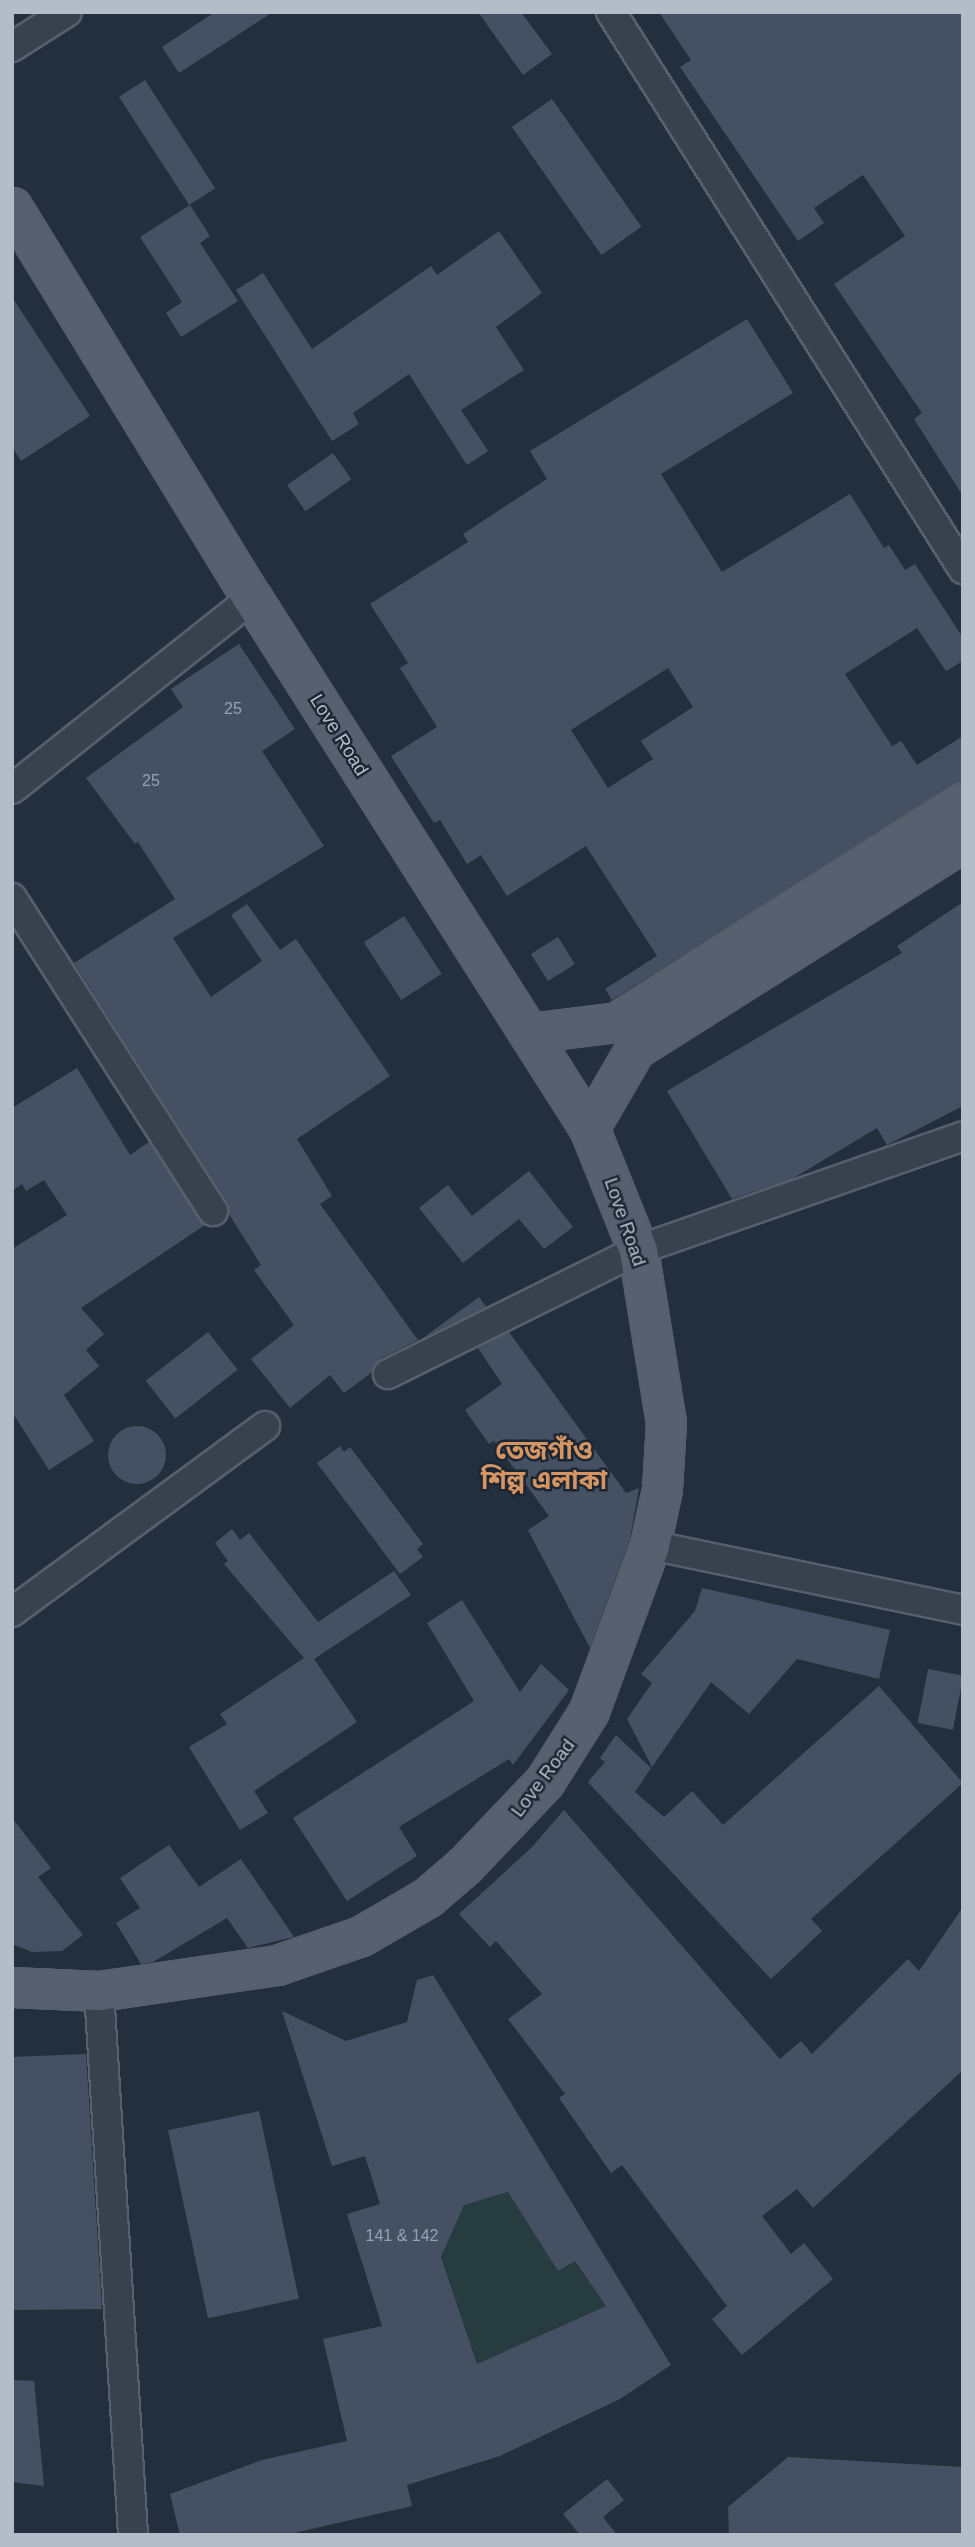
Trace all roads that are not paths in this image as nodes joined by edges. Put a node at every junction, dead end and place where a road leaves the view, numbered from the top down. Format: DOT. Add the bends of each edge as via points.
graph roads {
  1 [pos="67,12"];
  2 [pos="611,12"];
  3 [pos="12,47"];
  4 [pos="12,207"];
  5 [pos="963,569"];
  6 [pos="252,598"];
  7 [pos="12,789"];
  8 [pos="963,802"];
  9 [pos="963,842"];
  10 [pos="12,898"];
  11 [pos="529,1033"];
  12 [pos="626,1036"];
  13 [pos="589,1128"];
  14 [pos="963,1136"];
  15 [pos="213,1211"];
  16 [pos="638,1250"];
  17 [pos="388,1374"];
  18 [pos="265,1426"];
  19 [pos="650,1545"];
  20 [pos="963,1610"];
  21 [pos="12,1612"];
  22 [pos="12,1987"];
  23 [pos="99,1991"];
  24 [pos="133,2535"];
  1 -- 3 [label="street"];
  2 -- 5 [label="street"];
  4 -- 6 [label="main road, Love Road"];
  6 -- 7 [label="street"];
  6 -- 11 [label="main road, Love Road"];
  8 -- 12 [label="main road"];
  9 -- 12 [label="main road"];
  10 -- 15 [label="street"];
  11 -- 12 [label="main road"];
  11 -- 13 [label="main road, Love Road"];
  12 -- 13 [label="main road"];
  13 -- 16 [label="main road, Love Road"];
  14 -- 16 [label="street"];
  16 -- 17 [label="street"];
  16 -- 19 [label="main road, Love Road" via="662,1374 666,1423 663,1489"];
  18 -- 21 [label="street"];
  19 -- 20 [label="street"];
  19 -- 23 [label="main road, Love Road" via="617,1644 569,1747 506,1825 428,1897 361,1936 277,1965"];
  22 -- 23 [label="main road, Love Road"];
  23 -- 24 [label="street"];
}
